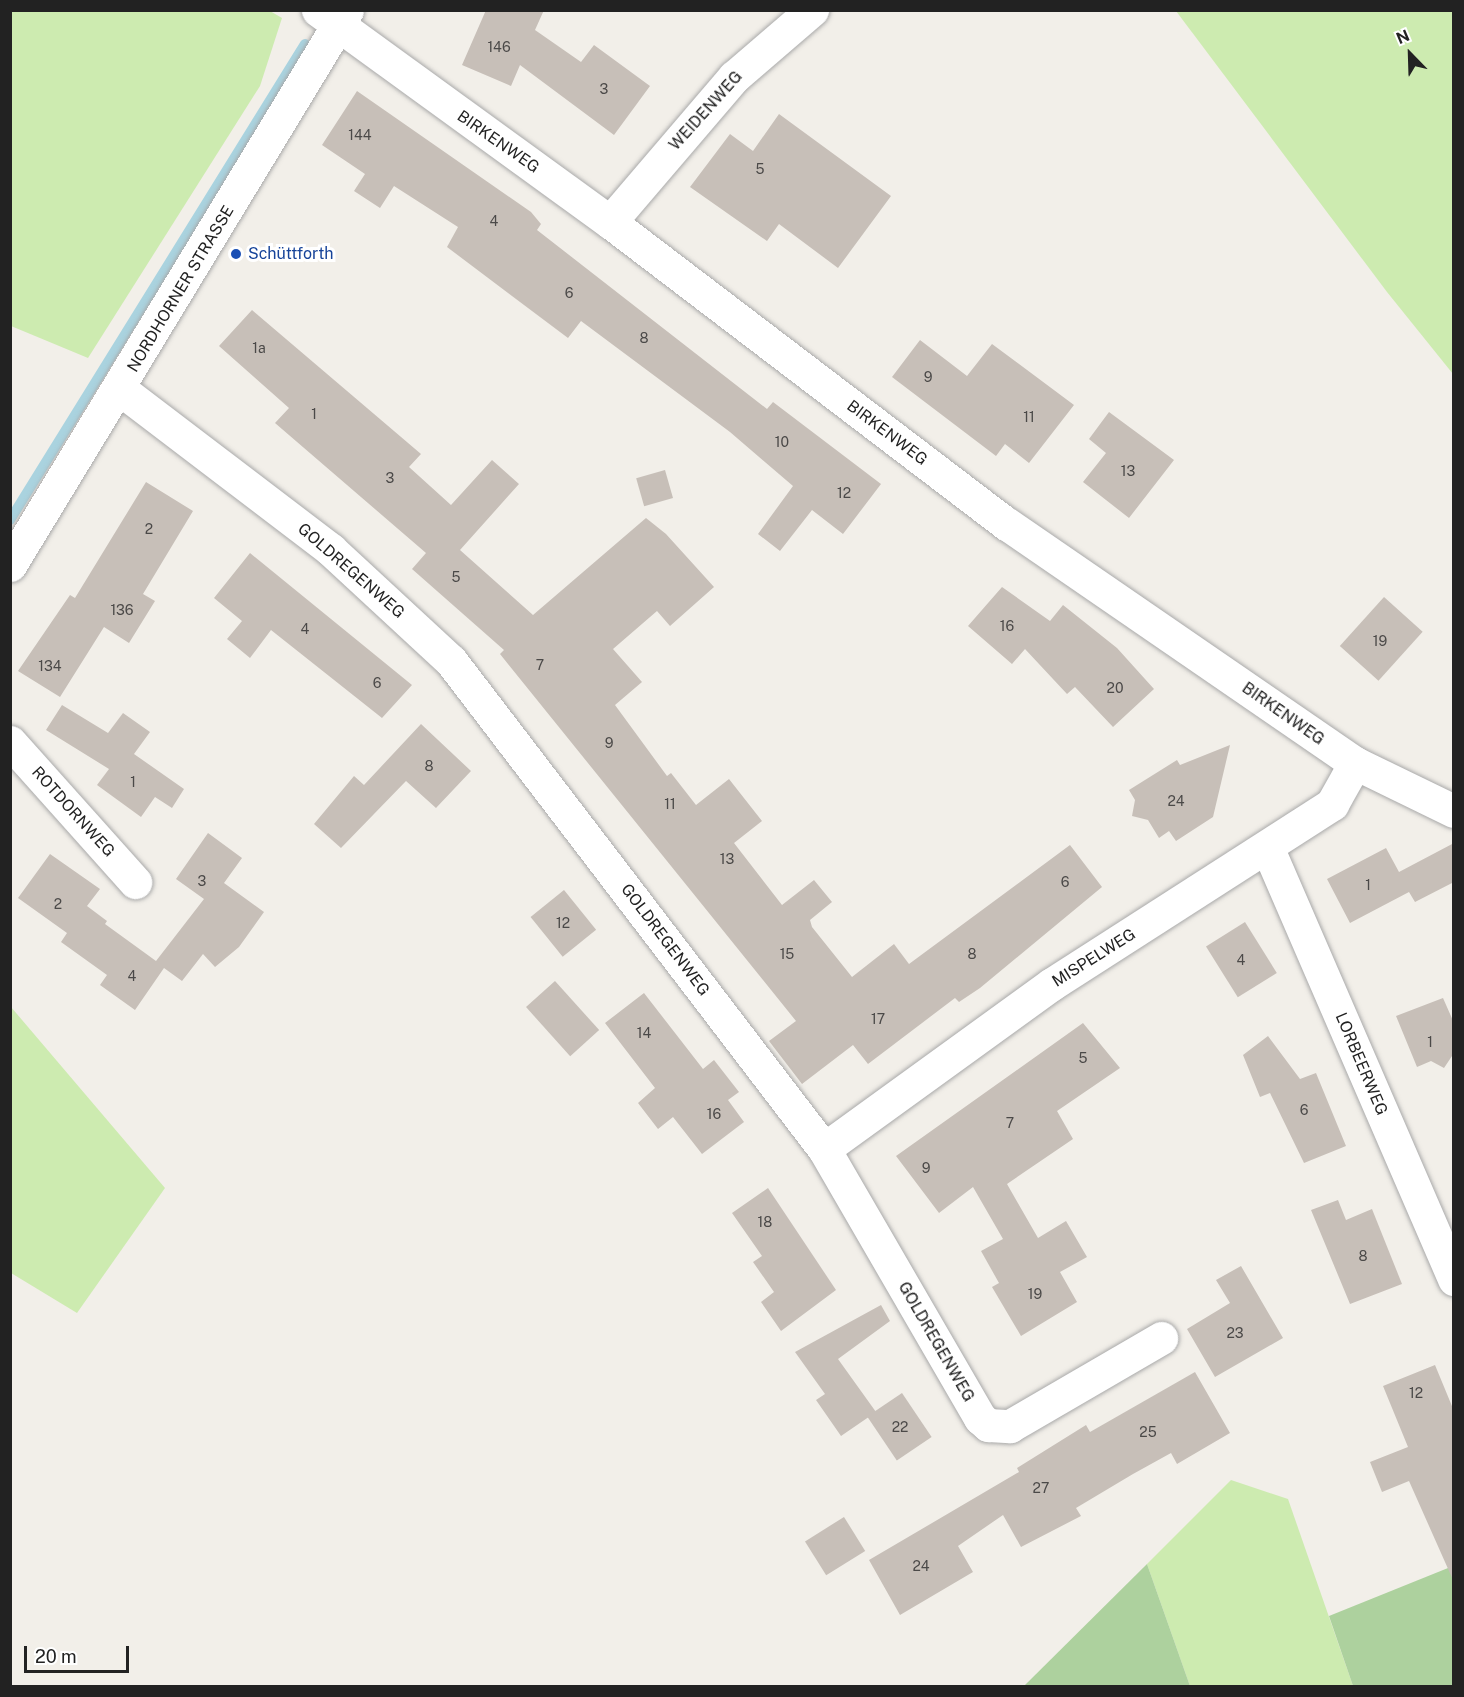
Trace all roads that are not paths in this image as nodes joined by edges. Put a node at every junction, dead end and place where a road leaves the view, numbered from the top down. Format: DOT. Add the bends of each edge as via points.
graph roads {
  1 [pos="812,10"];
  2 [pos="335,16"];
  3 [pos="610,222"];
  4 [pos="120,389"];
  5 [pos="10,566"];
  6 [pos="10,742"];
  7 [pos="1355,764"];
  8 [pos="1454,811"];
  9 [pos="1268,849"];
  10 [pos="135,882"];
  11 [pos="824,1149"];
  12 [pos="1454,1279"];
  13 [pos="1161,1338"];
  1 -- 3 [label="street, WEIDENWEG" via="734,77"];
  2 -- 3 [label="street, BIRKENWEG"];
  2 -- 4 [label="street, NORDHORNER STRASSE"];
  3 -- 7 [label="street, BIRKENWEG" via="1007,524"];
  4 -- 5 [label="street, NORDHORNER STRASSE"];
  4 -- 11 [label="street, GOLDREGENWEG" via="331,550 451,661"];
  6 -- 10 [label="street, ROTDORNWEG"];
  7 -- 8 [label="street, BIRKENWEG"];
  7 -- 9 [label="street, MISPELWEG" via="1332,804"];
  9 -- 11 [label="street, MISPELWEG" via="1052,984"];
  9 -- 12 [label="street, LORBEERWEG"];
  11 -- 13 [label="street, GOLDREGENWEG" via="988,1425 1010,1426"];
}
